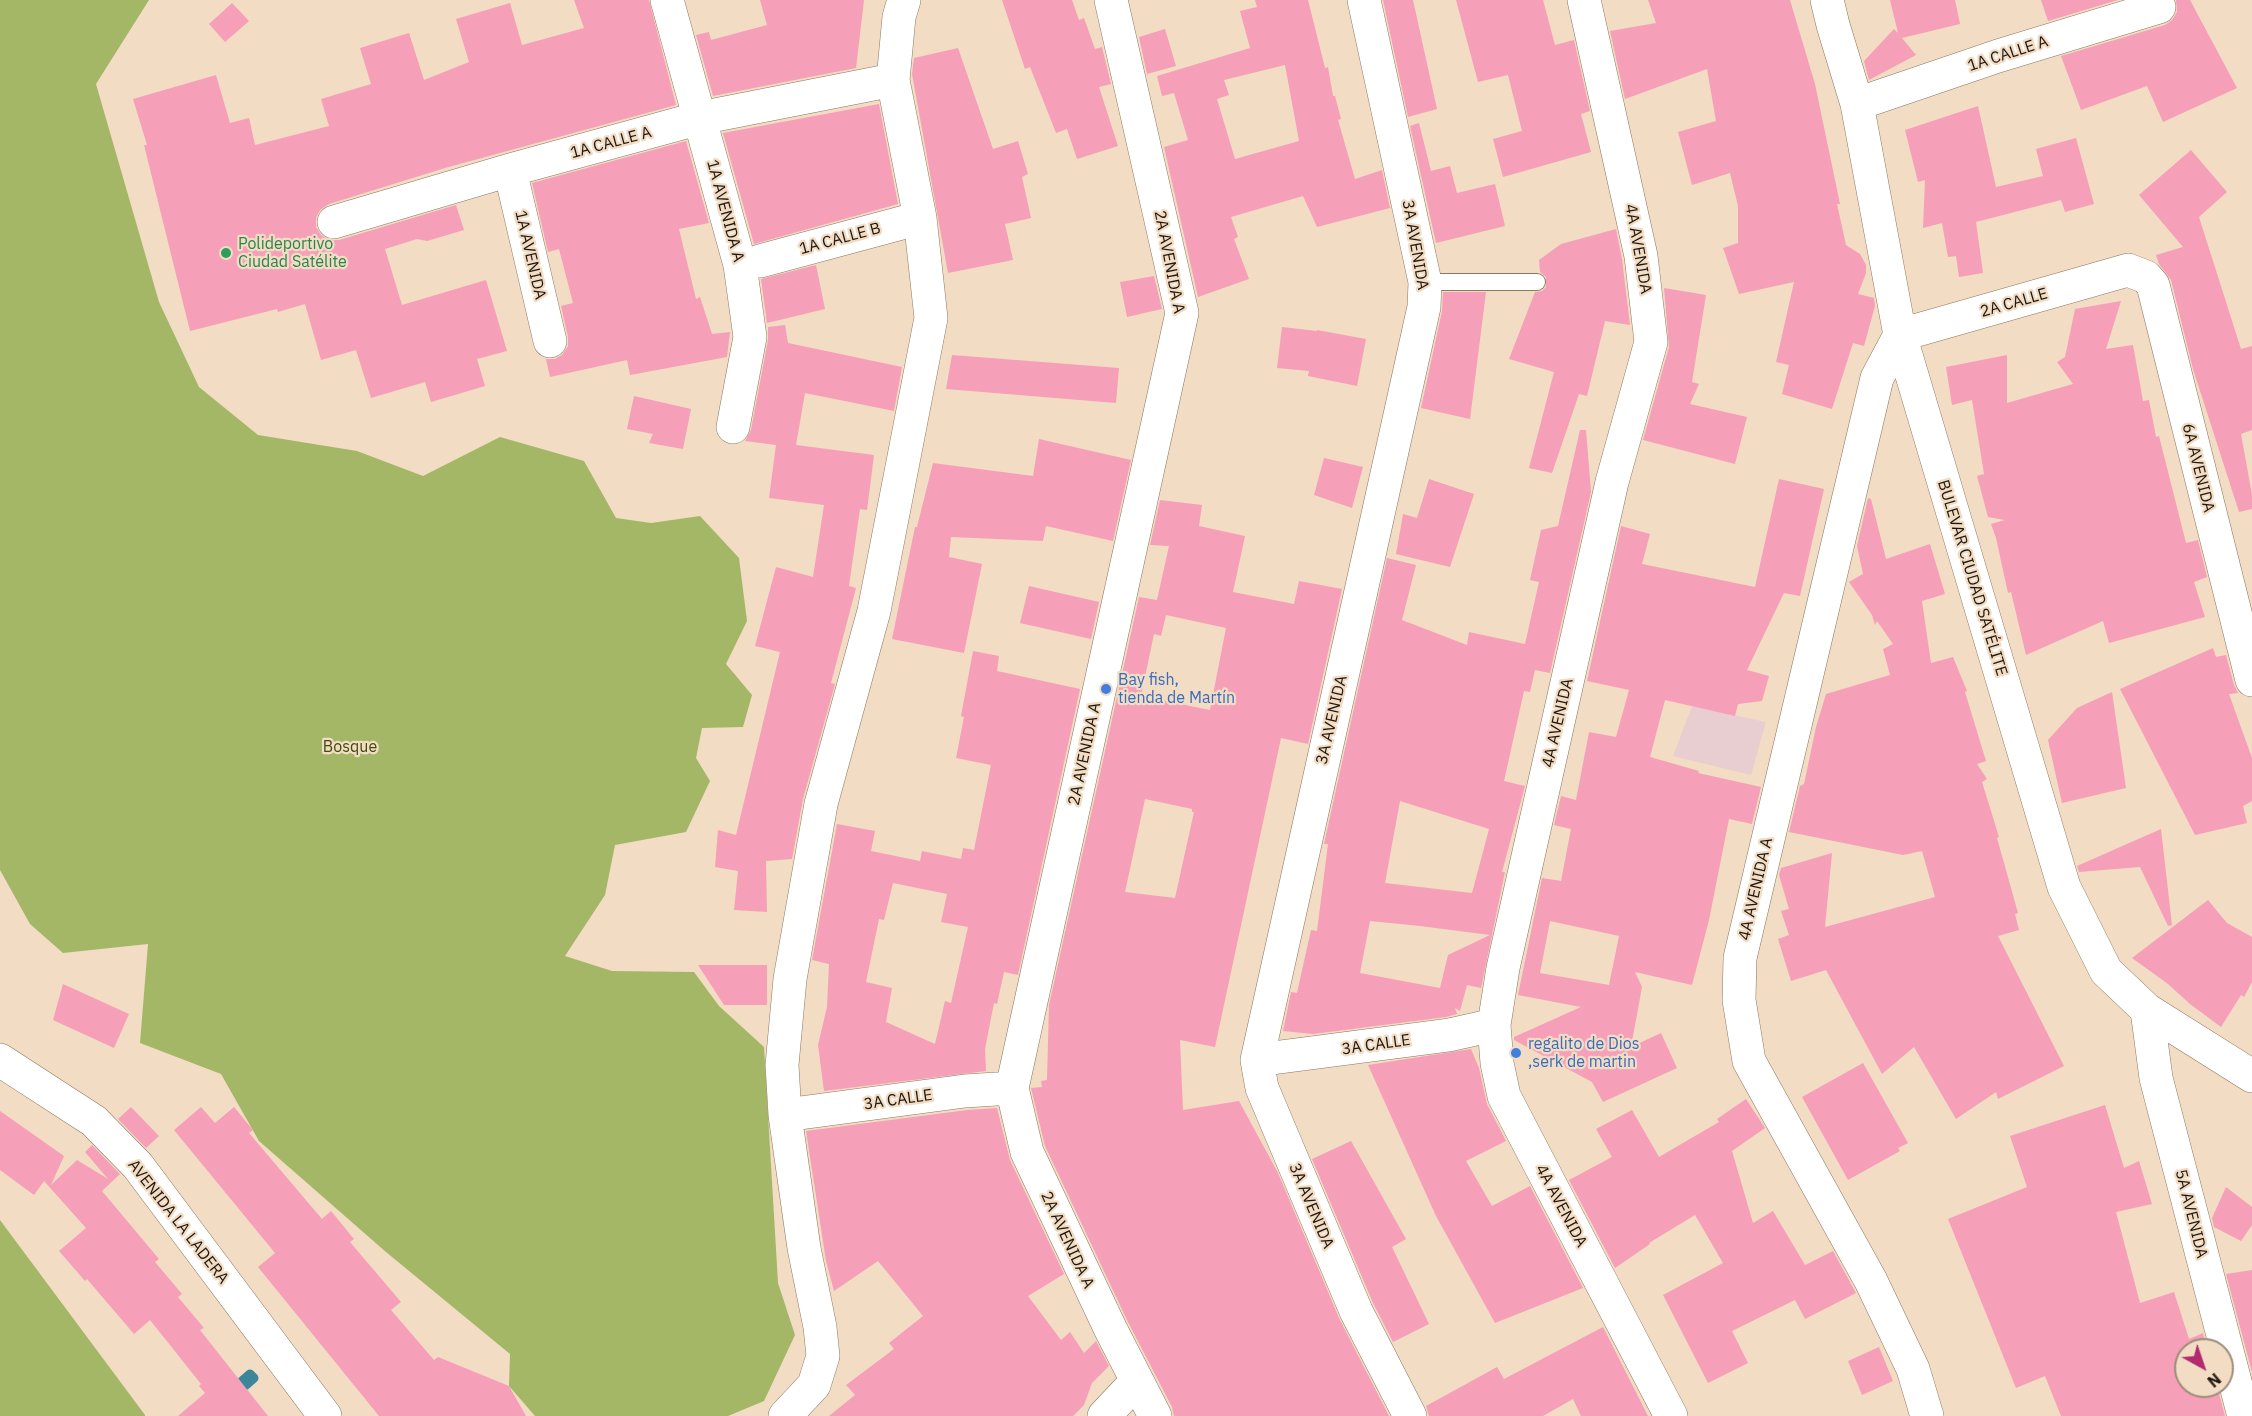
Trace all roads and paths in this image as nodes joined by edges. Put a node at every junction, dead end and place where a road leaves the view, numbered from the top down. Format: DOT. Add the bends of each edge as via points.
graph roads {
  1 [pos="667,0"];
  2 [pos="903,0"];
  3 [pos="1111,0"];
  4 [pos="1364,0"];
  5 [pos="1584,0"];
  6 [pos="1827,0"];
  7 [pos="2159,7"];
  8 [pos="893,80"];
  9 [pos="1857,104"];
  10 [pos="700,118"];
  11 [pos="510,170"];
  12 [pos="920,218"];
  13 [pos="334,222"];
  14 [pos="760,261"];
  15 [pos="2128,270"];
  16 [pos="1425,282"];
  17 [pos="1537,282"];
  18 [pos="1900,335"];
  19 [pos="550,341"];
  20 [pos="734,427"];
  21 [pos="2252,680"];
  22 [pos="2147,1010"];
  23 [pos="1494,1025"];
  24 [pos="0,1060"];
  25 [pos="1257,1060"];
  26 [pos="2252,1076"];
  27 [pos="1012,1088"];
  28 [pos="784,1115"];
  29 [pos="1136,1382"];
  30 [pos="325,1416"];
  31 [pos="785,1416"];
  32 [pos="1104,1416"];
  33 [pos="1155,1416"];
  34 [pos="1410,1416"];
  35 [pos="1671,1416"];
  36 [pos="1927,1416"];
  37 [pos="2244,1416"];
  1 -- 10 [label="street, 1A AVENIDA A"];
  2 -- 8 [label="street"];
  3 -- 27 [label="street, 2A AVENIDA A" via="1182,314"];
  4 -- 16 [label="street, 3A AVENIDA"];
  5 -- 23 [label="street, 4A AVENIDA" via="1641,255 1651,342 1610,494 1503,968"];
  6 -- 9 [label="street, BULEVAR CIUDAD SATÉLITE"];
  7 -- 9 [label="street, 1A CALLE A"];
  8 -- 10 [label="street, 1A CALLE A"];
  8 -- 12 [label="street"];
  9 -- 18 [label="street, BULEVAR CIUDAD SATÉLITE"];
  10 -- 11 [label="street, 1A CALLE A"];
  10 -- 20 [label="street, 1A AVENIDA A" via="740,265 750,337"];
  11 -- 13 [label="street, 1A CALLE A"];
  11 -- 19 [label="street, 1A AVENIDA"];
  12 -- 14 [label="street, 1A CALLE B"];
  12 -- 28 [label="street" via="931,318 874,611 817,827 789,979 782,1065"];
  15 -- 18 [label="street, 2A CALLE"];
  15 -- 21 [label="street, 6A AVENIDA" via="2146,277 2153,285"];
  16 -- 17 [label="lane"];
  16 -- 25 [label="street, 3A AVENIDA" via="1424,307"];
  18 -- 22 [label="street, BULEVAR CIUDAD SATÉLITE" via="2064,887 2106,971"];
  18 -- 36 [label="street, 4A AVENIDA A" via="1874,389 1740,958 1739,1000 1749,1061 1871,1281 1912,1369"];
  22 -- 26 [label="street, BULEVAR CIUDAD SATÉLITE"];
  22 -- 37 [label="street, 5A AVENIDA" via="2156,1078"];
  23 -- 25 [label="street, 3A CALLE" via="1449,1035"];
  23 -- 35 [label="street, 4A AVENIDA" via="1504,1096"];
  24 -- 30 [label="street, AVENIDA LA LADERA" via="93,1120 138,1166"];
  25 -- 34 [label="street, 3A AVENIDA" via="1262,1088 1356,1311"];
  27 -- 28 [label="street, 3A CALLE"];
  27 -- 29 [label="street, 2A AVENIDA A" via="1027,1152"];
  28 -- 31 [label="street" via="823,1356 814,1385"];
  29 -- 32 [label="street"];
  29 -- 33 [label="street, 2A AVENIDA A"];
}
